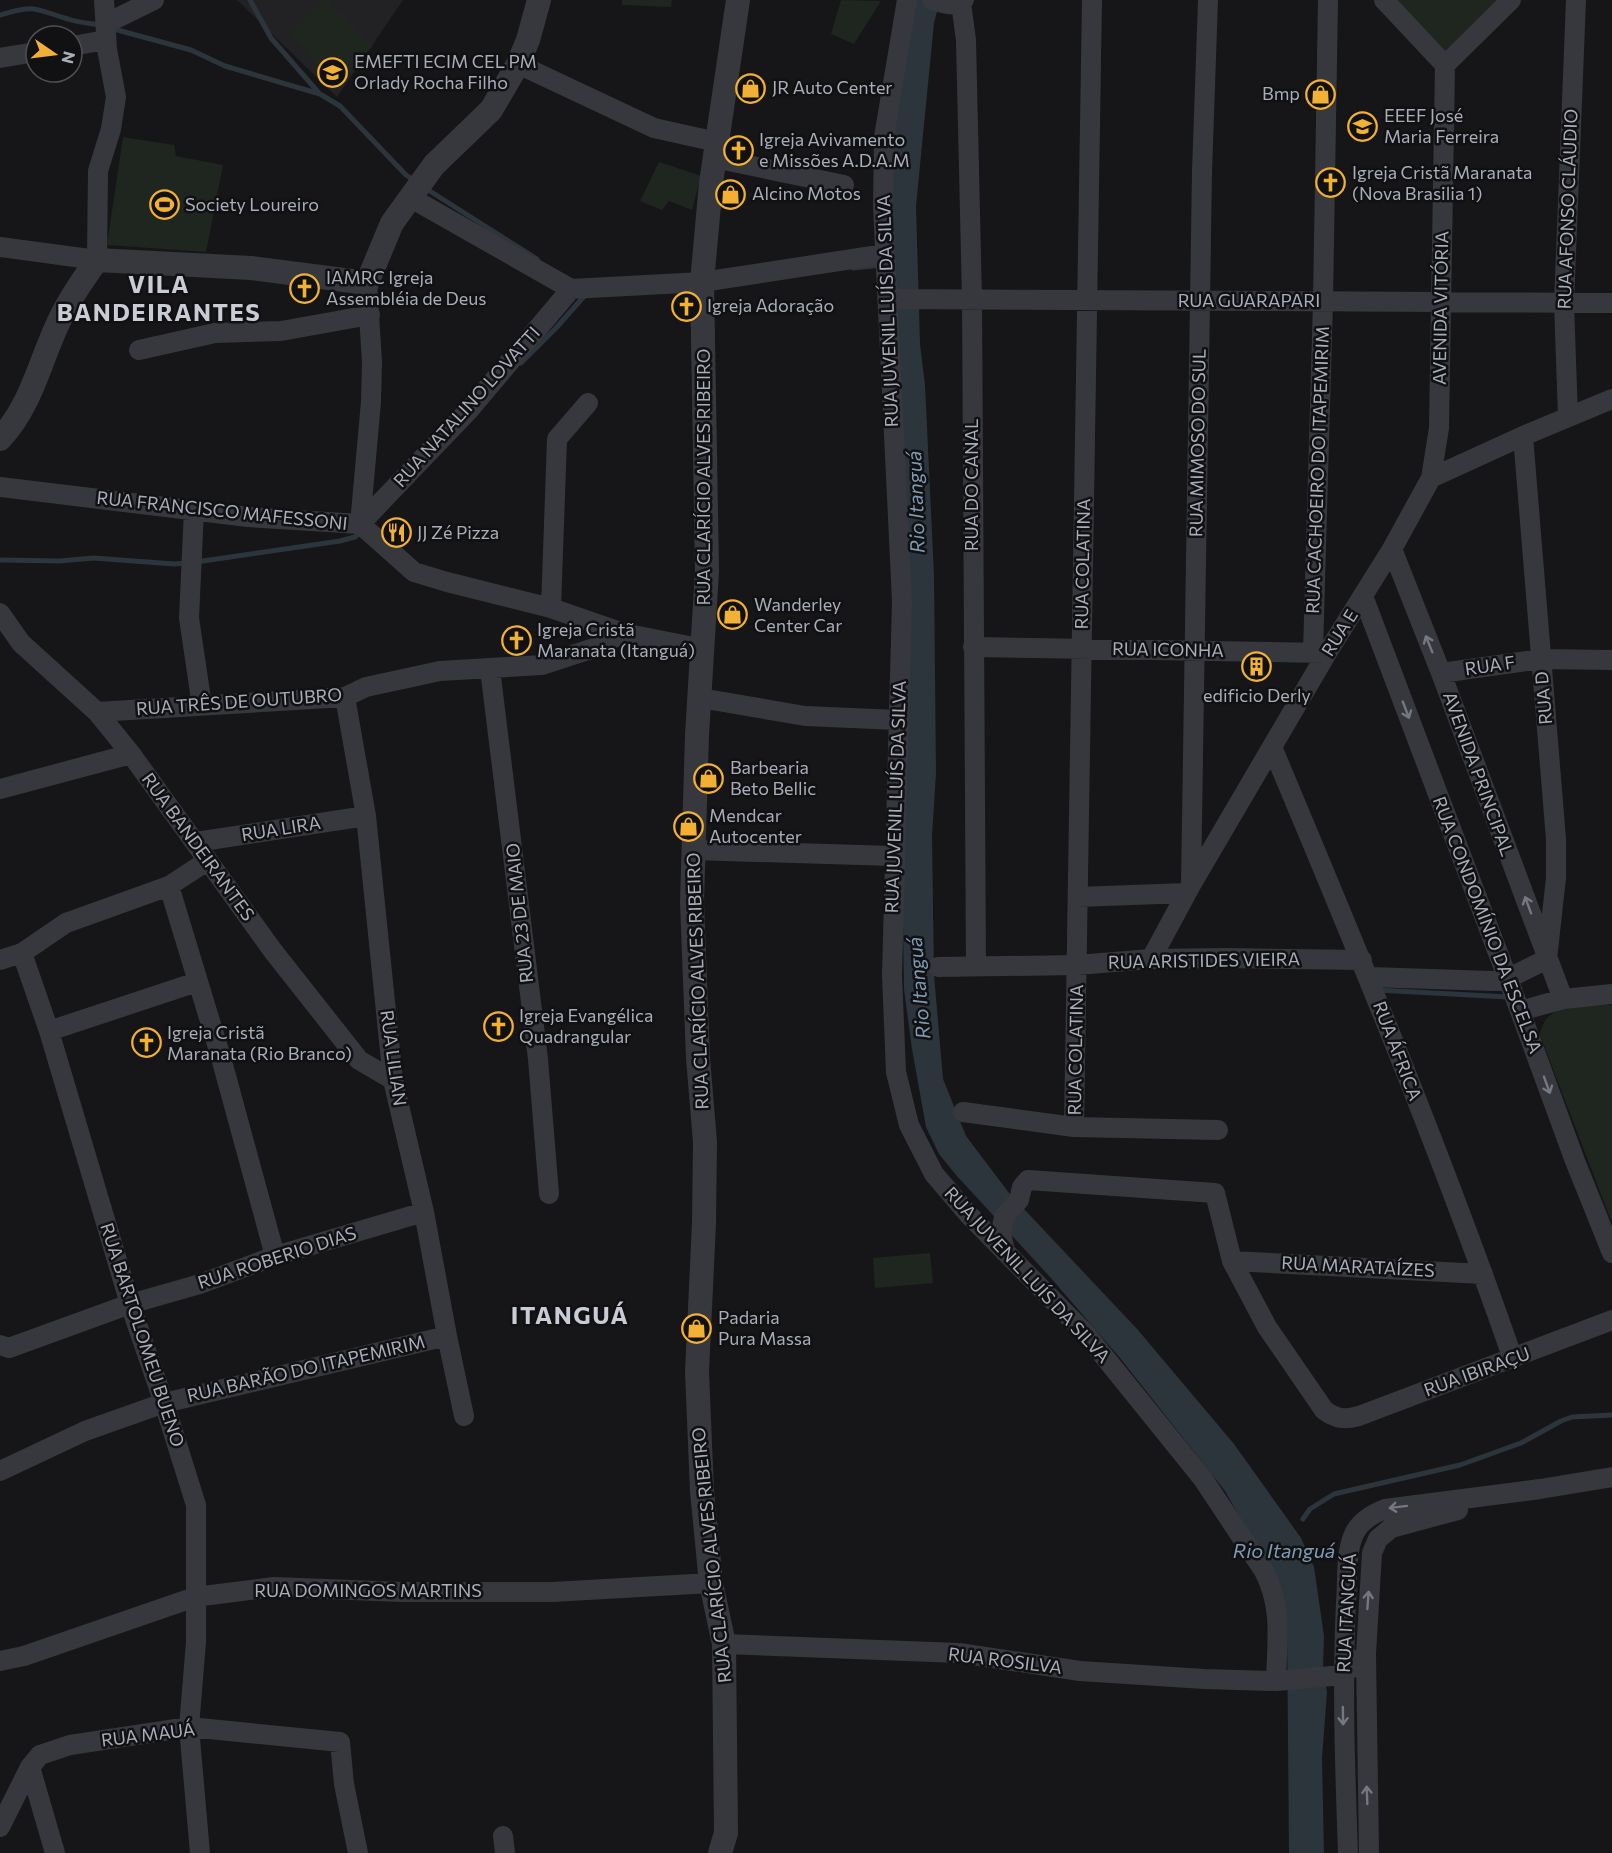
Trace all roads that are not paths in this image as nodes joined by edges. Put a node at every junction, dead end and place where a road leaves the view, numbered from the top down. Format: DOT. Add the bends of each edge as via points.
graph roads {
  1 [pos="104,0"];
  2 [pos="154,0"];
  3 [pos="539,0"];
  4 [pos="738,0"];
  5 [pos="907,0"];
  6 [pos="932,0"];
  7 [pos="1092,0"];
  8 [pos="1208,0"];
  9 [pos="1328,0"];
  10 [pos="1383,0"];
  11 [pos="1511,0"];
  12 [pos="1576,0"];
  13 [pos="962,2"];
  14 [pos="106,32"];
  15 [pos="84,41"];
  16 [pos="24,54"];
  17 [pos="0,58"];
  18 [pos="518,64"];
  19 [pos="1445,65"];
  20 [pos="716,150"];
  21 [pos="844,185"];
  22 [pos="411,198"];
  23 [pos="0,247"];
  24 [pos="885,254"];
  25 [pos="97,260"];
  26 [pos="702,282"];
  27 [pos="367,283"];
  28 [pos="572,289"];
  29 [pos="972,298"];
  30 [pos="891,299"];
  31 [pos="1087,299"];
  32 [pos="1200,300"];
  33 [pos="1323,301"];
  34 [pos="1441,302"];
  35 [pos="1564,303"];
  36 [pos="1612,303"];
  37 [pos="370,315"];
  38 [pos="139,350"];
  39 [pos="1612,399"];
  40 [pos="588,403"];
  41 [pos="1568,417"];
  42 [pos="1523,436"];
  43 [pos="0,439"];
  44 [pos="1431,478"];
  45 [pos="0,487"];
  46 [pos="194,510"];
  47 [pos="360,524"];
  48 [pos="1392,549"];
  49 [pos="1363,596"];
  50 [pos="551,608"];
  51 [pos="0,613"];
  52 [pos="623,633"];
  53 [pos="973,647"];
  54 [pos="704,649"];
  55 [pos="1082,649"];
  56 [pos="1194,650"];
  57 [pos="1320,653"];
  58 [pos="1541,659"];
  59 [pos="1612,660"];
  60 [pos="490,669"];
  61 [pos="1441,673"];
  62 [pos="345,697"];
  63 [pos="700,698"];
  64 [pos="202,706"];
  65 [pos="97,712"];
  66 [pos="898,720"];
  67 [pos="1272,747"];
  68 [pos="131,754"];
  69 [pos="0,789"];
  70 [pos="366,816"];
  71 [pos="196,842"];
  72 [pos="693,850"];
  73 [pos="893,856"];
  74 [pos="207,861"];
  75 [pos="169,885"];
  76 [pos="1188,889"];
  77 [pos="1078,897"];
  78 [pos="22,952"];
  79 [pos="1151,959"];
  80 [pos="1547,959"];
  81 [pos="0,960"];
  82 [pos="1077,965"];
  83 [pos="938,967"];
  84 [pos="976,967"];
  85 [pos="1366,968"];
  86 [pos="1507,979"];
  87 [pos="197,982"];
  88 [pos="1612,994"];
  89 [pos="1563,999"];
  90 [pos="1520,1011"];
  91 [pos="49,1031"];
  92 [pos="393,1080"];
  93 [pos="963,1112"];
  94 [pos="1074,1127"];
  95 [pos="1218,1130"];
  96 [pos="549,1194"];
  97 [pos="424,1212"];
  98 [pos="1005,1252"];
  99 [pos="1612,1253"];
  100 [pos="275,1256"];
  101 [pos="1232,1261"];
  102 [pos="1483,1274"];
  103 [pos="130,1304"];
  104 [pos="1612,1320"];
  105 [pos="447,1336"];
  106 [pos="0,1345"];
  107 [pos="1513,1359"];
  108 [pos="164,1403"];
  109 [pos="464,1416"];
  110 [pos="0,1471"];
  111 [pos="1612,1477"];
  112 [pos="1540,1489"];
  113 [pos="711,1583"];
  114 [pos="195,1597"];
  115 [pos="724,1644"];
  116 [pos="1366,1654"];
  117 [pos="0,1662"];
  118 [pos="1335,1676"];
  119 [pos="1281,1681"];
  120 [pos="189,1727"];
  121 [pos="30,1767"];
  122 [pos="0,1827"];
  123 [pos="55,1853"];
  124 [pos="200,1853"];
  125 [pos="358,1853"];
  126 [pos="720,1853"];
  127 [pos="1348,1853"];
  128 [pos="1369,1853"];
  1 -- 14 [label="street"];
  2 -- 14 [label="street"];
  3 -- 18 [label="street"];
  4 -- 20 [label="street, RUA CLARÍCIO ALVES RIBEIRO"];
  5 -- 24 [label="street, RUA JUVENIL LUÍS DA SILVA" via="884,137"];
  6 -- 13 [label="street" via="946,4"];
  7 -- 31 [label="street, RUA COLATINA"];
  8 -- 32 [label="street, RUA MIMOSO DO SUL"];
  9 -- 33 [label="street, RUA CACHOEIRO DO ITAPEMIRIM"];
  10 -- 19 [label="street"];
  11 -- 19 [label="street"];
  12 -- 35 [label="street, RUA AFONSO CLÁUDIO"];
  13 -- 29 [label="street, RUA DO CANAL"];
  14 -- 15 [label="street"];
  14 -- 25 [label="street" via="116,107 98,171"];
  16 -- 17 [label="street"];
  18 -- 20 [label="street" via="654,128"];
  18 -- 22 [label="street" via="491,110 434,165"];
  19 -- 34 [label="street, AVENIDA VITÓRIA"];
  20 -- 21 [label="street"];
  20 -- 26 [label="street, RUA CLARÍCIO ALVES RIBEIRO"];
  22 -- 27 [label="street" via="392,223"];
  22 -- 28 [label="street"];
  23 -- 25 [label="street"];
  24 -- 26 [label="street"];
  24 -- 30 [label="street, RUA JUVENIL LUÍS DA SILVA"];
  25 -- 27 [label="street" via="250,268"];
  25 -- 43 [label="street" via="60,318 24,406"];
  26 -- 28 [label="street"];
  26 -- 54 [label="street, RUA CLARÍCIO ALVES RIBEIRO"];
  27 -- 37 [label="street"];
  28 -- 47 [label="street, RUA NATALINO LOVATTI" via="469,410"];
  29 -- 30 [label="street, RUA GUARAPARI"];
  29 -- 31 [label="street, RUA GUARAPARI"];
  29 -- 53 [label="street, RUA DO CANAL"];
  30 -- 66 [label="street, RUA JUVENIL LUÍS DA SILVA" via="902,601"];
  31 -- 32 [label="street, RUA GUARAPARI"];
  31 -- 55 [label="street, RUA COLATINA"];
  32 -- 33 [label="street, RUA GUARAPARI"];
  32 -- 56 [label="street, RUA MIMOSO DO SUL"];
  33 -- 34 [label="street, RUA GUARAPARI"];
  33 -- 57 [label="street, RUA CACHOEIRO DO ITAPEMIRIM"];
  34 -- 35 [label="street, RUA GUARAPARI"];
  34 -- 44 [label="street, AVENIDA VITÓRIA" via="1439,428"];
  35 -- 36 [label="street, RUA GUARAPARI"];
  35 -- 41 [label="street, RUA AFONSO CLÁUDIO"];
  37 -- 38 [label="street" via="281,331 214,333"];
  37 -- 47 [label="street" via="371,402"];
  39 -- 41 [label="street"];
  40 -- 50 [label="street" via="557,439"];
  41 -- 42 [label="street"];
  42 -- 44 [label="street"];
  42 -- 58 [label="street, RUA D"];
  44 -- 48 [label="street, RUA E"];
  45 -- 46 [label="street, RUA FRANCISCO MAFESSONI"];
  46 -- 47 [label="street, RUA FRANCISCO MAFESSONI"];
  46 -- 64 [label="street" via="189,618"];
  47 -- 50 [label="street, RUA FRANCISCO MAFESSONI" via="414,572"];
  48 -- 49 [label="street, RUA E"];
  61 -- 48 [label="street, AVENIDA PRINCIPAL, one-way"];
  49 -- 57 [label="street, RUA E"];
  49 -- 86 [label="street, RUA CONDOMÍNIO DA ESCELSA, one-way"];
  50 -- 52 [label="street, RUA FRANCISCO MAFESSONI"];
  51 -- 65 [label="street, RUA BANDEIRANTES" via="21,644"];
  52 -- 54 [label="street, RUA FRANCISCO MAFESSONI"];
  52 -- 60 [label="street, RUA TRÊS DE OUTUBRO" via="597,647 542,665"];
  53 -- 55 [label="street, RUA ICONHA"];
  53 -- 84 [label="street, RUA DO CANAL"];
  54 -- 63 [label="street, RUA CLARÍCIO ALVES RIBEIRO"];
  55 -- 56 [label="street, RUA ICONHA"];
  55 -- 77 [label="street, RUA COLATINA"];
  56 -- 57 [label="street, RUA ICONHA"];
  56 -- 76 [label="street, RUA MIMOSO DO SUL"];
  57 -- 67 [label="street, RUA E"];
  58 -- 59 [label="street, RUA F"];
  58 -- 61 [label="street, RUA F"];
  58 -- 80 [label="street, RUA D" via="1556,839"];
  60 -- 62 [label="street, RUA TRÊS DE OUTUBRO" via="407,677 366,687"];
  60 -- 96 [label="street, RUA 23 DE MAIO" via="538,1059"];
  80 -- 61 [label="street, AVENIDA PRINCIPAL, one-way"];
  62 -- 64 [label="street, RUA TRÊS DE OUTUBRO"];
  62 -- 70 [label="street, RUA LILIAN"];
  63 -- 66 [label="street" via="805,716"];
  63 -- 72 [label="street, RUA CLARÍCIO ALVES RIBEIRO"];
  64 -- 65 [label="street, RUA TRÊS DE OUTUBRO"];
  65 -- 68 [label="street, RUA BANDEIRANTES"];
  66 -- 73 [label="street, RUA JUVENIL LUÍS DA SILVA"];
  67 -- 76 [label="street, RUA E"];
  67 -- 85 [label="street, RUA ÁFRICA"];
  68 -- 69 [label="street"];
  68 -- 71 [label="street, RUA BANDEIRANTES"];
  70 -- 71 [label="street, RUA LIRA"];
  70 -- 92 [label="street, RUA LILIAN"];
  71 -- 74 [label="street, RUA BANDEIRANTES"];
  72 -- 73 [label="street"];
  72 -- 113 [label="street, RUA CLARÍCIO ALVES RIBEIRO" via="698,1058 705,1142 697,1372"];
  73 -- 98 [label="street, RUA JUVENIL LUÍS DA SILVA" via="896,1072 909,1125 934,1174"];
  74 -- 75 [label="street"];
  74 -- 92 [label="street, RUA BANDEIRANTES" via="359,1060"];
  75 -- 78 [label="street" via="66,923"];
  75 -- 87 [label="street"];
  76 -- 77 [label="street"];
  76 -- 79 [label="street, RUA E"];
  77 -- 82 [label="street, RUA COLATINA"];
  78 -- 81 [label="street"];
  78 -- 91 [label="street, RUA BARTOLOMEU BUENO"];
  79 -- 82 [label="street, RUA ARISTIDES VIEIRA"];
  79 -- 85 [label="street, RUA ARISTIDES VIEIRA" via="1228,958"];
  80 -- 86 [label="street"];
  80 -- 89 [label="street, AVENIDA PRINCIPAL"];
  82 -- 84 [label="street, RUA ARISTIDES VIEIRA"];
  82 -- 94 [label="street, RUA COLATINA"];
  83 -- 84 [label="street, RUA ARISTIDES VIEIRA"];
  85 -- 86 [label="street, RUA ARISTIDES VIEIRA" via="1493,981"];
  85 -- 102 [label="street, RUA ÁFRICA"];
  86 -- 90 [label="street, RUA CONDOMÍNIO DA ESCELSA"];
  87 -- 91 [label="street"];
  87 -- 100 [label="street"];
  88 -- 89 [label="street"];
  89 -- 90 [label="street"];
  90 -- 99 [label="street, RUA CONDOMÍNIO DA ESCELSA, one-way"];
  91 -- 103 [label="street, RUA BARTOLOMEU BUENO"];
  92 -- 97 [label="street, RUA LILIAN"];
  93 -- 94 [label="street"];
  94 -- 95 [label="street"];
  97 -- 100 [label="street, RUA ROBERIO DIAS"];
  97 -- 105 [label="street, RUA LILIAN"];
  98 -- 101 [label="street" via="1001,1232 1004,1217 1019,1200 1028,1180 1215,1193"];
  98 -- 119 [label="street, RUA JUVENIL LUÍS DA SILVA" via="1086,1334 1203,1479 1264,1571 1278,1610"];
  100 -- 103 [label="street, RUA ROBERIO DIAS" via="200,1284"];
  101 -- 102 [label="street, RUA MARATAÍZES"];
  101 -- 107 [label="street, RUA IBIRAÇU" via="1267,1327 1332,1416 1359,1416"];
  102 -- 107 [label="street, RUA ÁFRICA"];
  103 -- 106 [label="street, RUA ROBERIO DIAS" via="9,1348"];
  103 -- 108 [label="street, RUA BARTOLOMEU BUENO"];
  104 -- 107 [label="street, RUA IBIRAÇU"];
  105 -- 108 [label="street, RUA BARÃO DO ITAPEMIRIM"];
  105 -- 109 [label="street, RUA LILIAN"];
  108 -- 110 [label="street, RUA BARÃO DO ITAPEMIRIM" via="85,1431"];
  108 -- 114 [label="street, RUA BARTOLOMEU BUENO" via="196,1505"];
  111 -- 112 [label="street, RUA ITANGUÁ"];
  116 -- 112 [label="street, RUA ITANGUÁ, one-way" via="1372,1552 1384,1532"];
  112 -- 118 [label="street, RUA ITANGUÁ, one-way" via="1385,1509 1367,1518 1354,1534 1349,1551"];
  113 -- 114 [label="street, RUA DOMINGOS MARTINS" via="552,1592 274,1587"];
  113 -- 115 [label="street, RUA CLARÍCIO ALVES RIBEIRO"];
  114 -- 117 [label="street, RUA DOMINGOS MARTINS"];
  114 -- 120 [label="street, RUA BARTOLOMEU BUENO" via="196,1642"];
  115 -- 119 [label="street, RUA ROSILVA" via="959,1653 1080,1671"];
  115 -- 126 [label="street, RUA CLARÍCIO ALVES RIBEIRO" via="726,1833"];
  116 -- 118 [label="street"];
  128 -- 116 [label="street, RUA ITANGUÁ, one-way"];
  118 -- 119 [label="street, RUA ROSILVA"];
  118 -- 127 [label="street, RUA ITANGUÁ, one-way" via="1343,1741"];
  120 -- 121 [label="street, RUA MAUÁ" via="70,1745 40,1755"];
  120 -- 124 [label="street, RUA BARTOLOMEU BUENO"];
  120 -- 125 [label="street, RUA MAUÁ" via="340,1742"];
  121 -- 122 [label="street, RUA MAUÁ"];
  121 -- 123 [label="street"];
}
